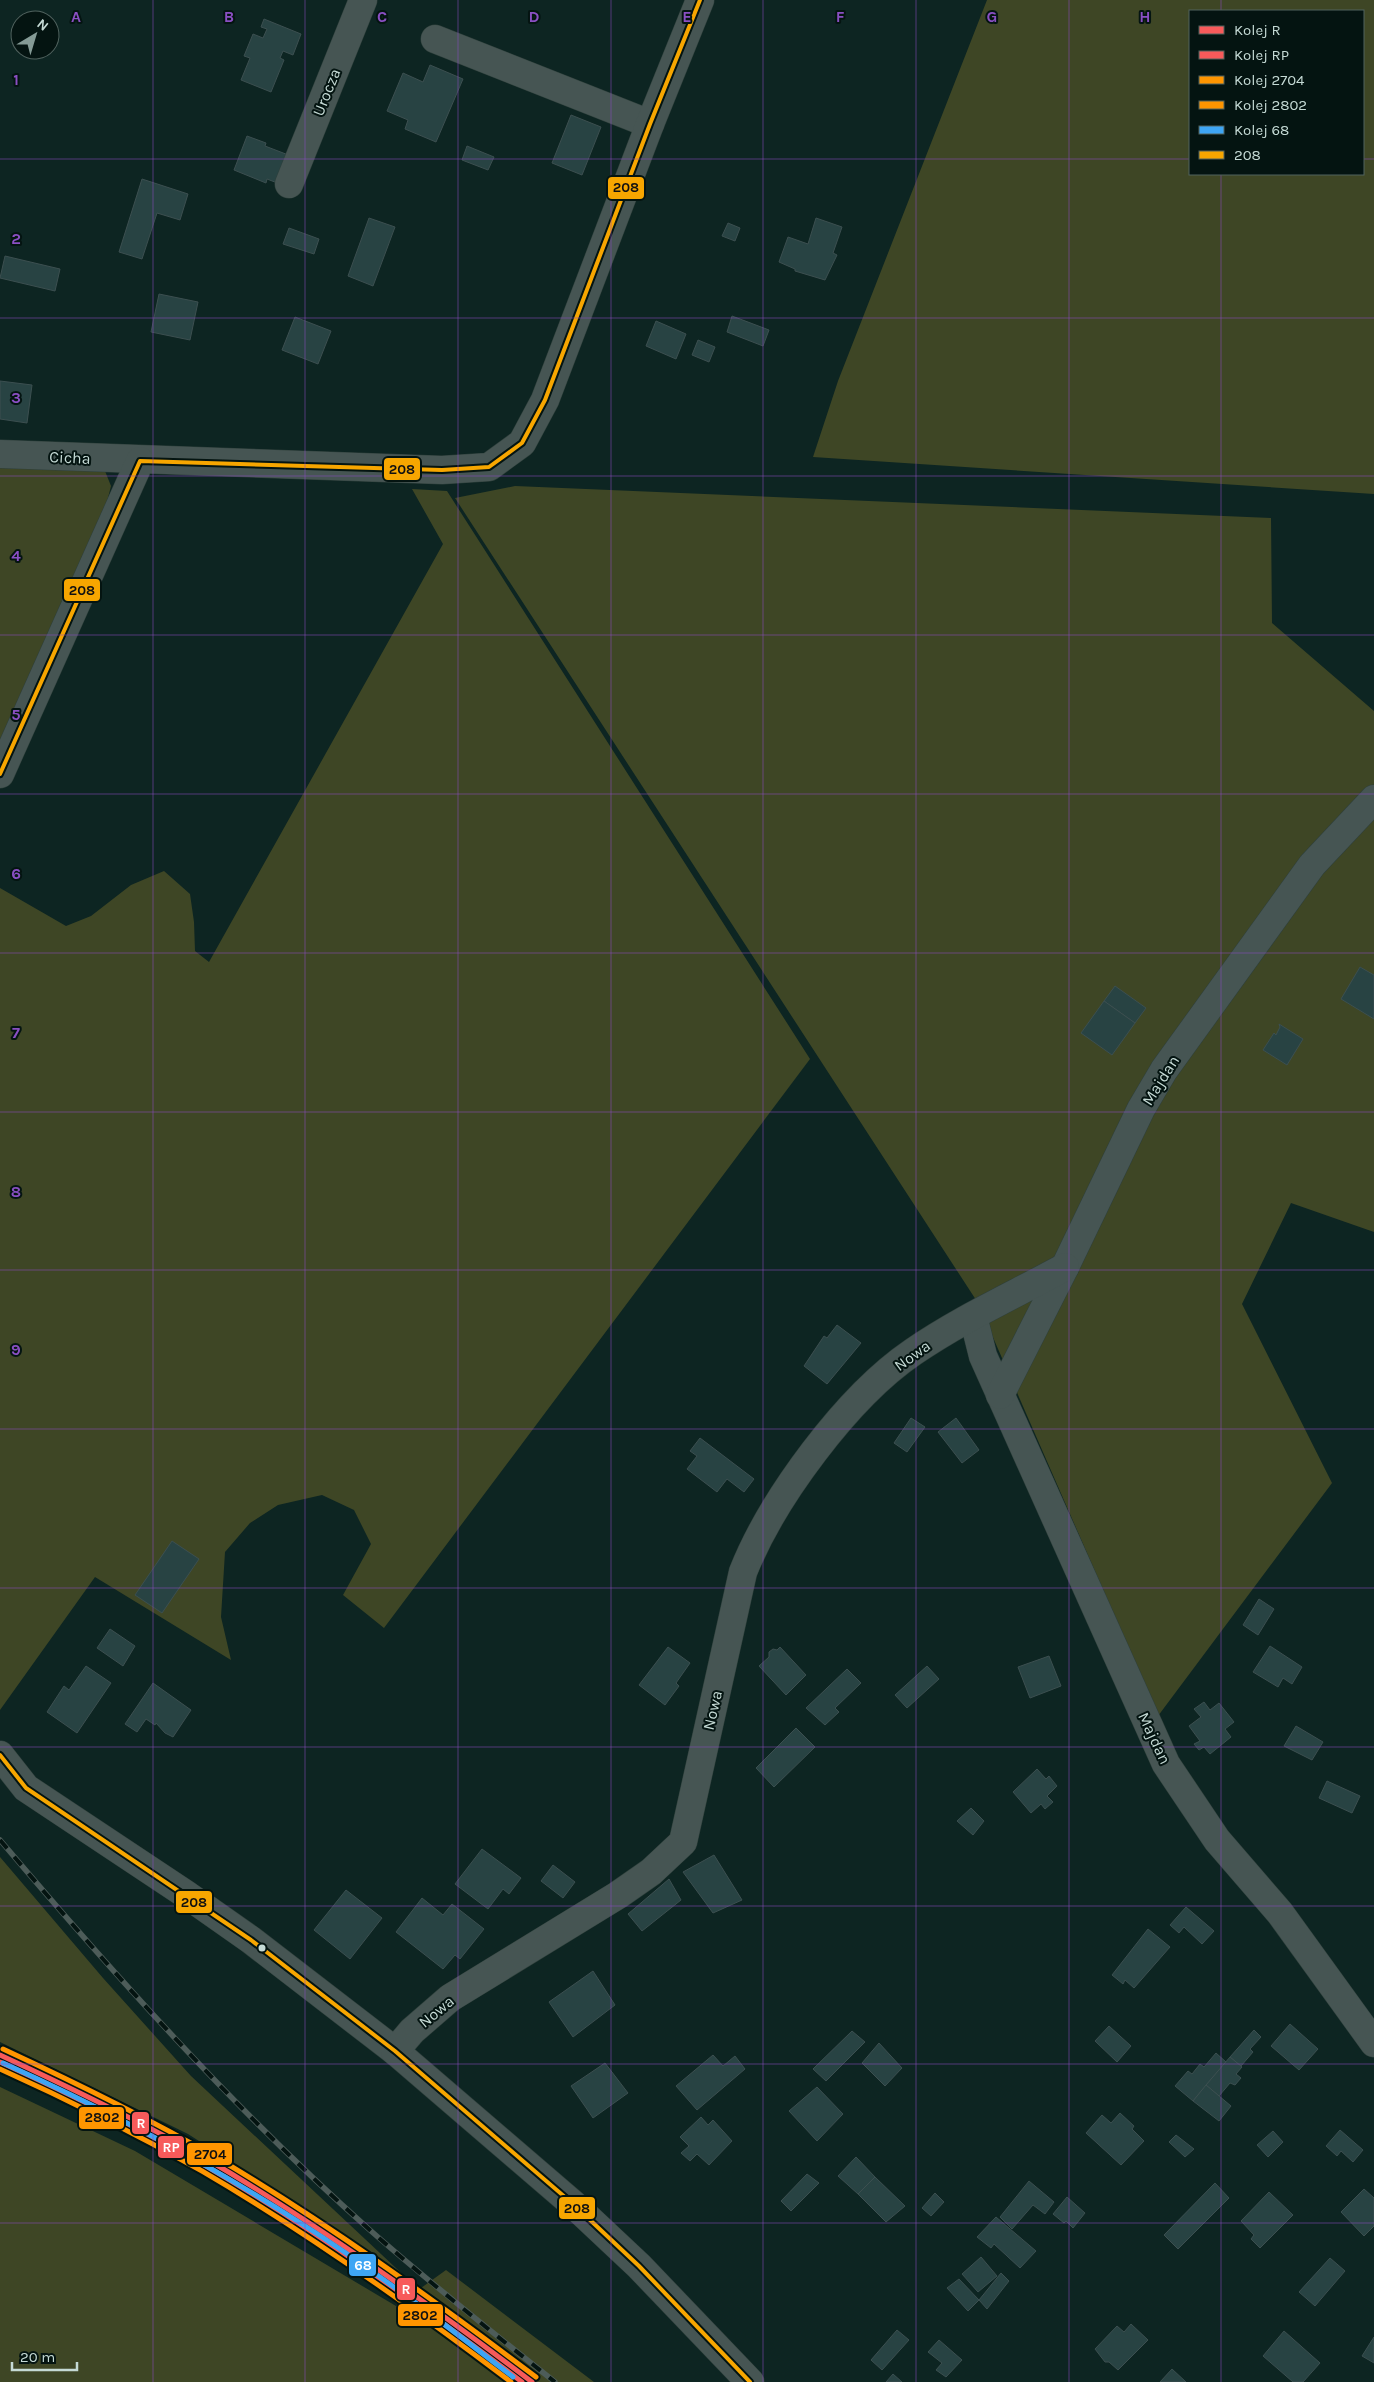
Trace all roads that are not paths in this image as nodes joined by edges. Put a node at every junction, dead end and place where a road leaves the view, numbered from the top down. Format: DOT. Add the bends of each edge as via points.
graph roads {
  1 [pos="362,0"];
  2 [pos="700,0"];
  3 [pos="435,39"];
  4 [pos="650,124"];
  5 [pos="289,184"];
  6 [pos="0,454"];
  7 [pos="140,460"];
  8 [pos="0,774"];
  9 [pos="1374,799"];
  10 [pos="1065,1267"];
  11 [pos="973,1316"];
  12 [pos="1000,1395"];
  13 [pos="0,1755"];
  14 [pos="0,1783"];
  15 [pos="26,1788"];
  16 [pos="1374,2043"];
  17 [pos="394,2051"];
  18 [pos="750,2382"];
  1 -- 5 [label="street, Urocza"];
  2 -- 4 [label="street"];
  3 -- 4 [label="street"];
  4 -- 7 [label="street, Cicha" via="545,400 522,443 489,467 442,470"];
  6 -- 7 [label="street, Cicha"];
  7 -- 8 [label="street"];
  9 -- 10 [label="street, Majdan" via="1312,865 1164,1070 1141,1109"];
  10 -- 11 [label="street, Nowa"];
  10 -- 12 [label="street, Majdan"];
  11 -- 12 [label="street, Majdan" via="983,1356"];
  11 -- 17 [label="street, Nowa" via="911,1353 873,1385 824,1440 754,1544 743,1572 683,1842 651,1872 618,1895 450,1998"];
  12 -- 16 [label="street, Majdan" via="1166,1764 1217,1840 1280,1913"];
  13 -- 15 [label="street"];
  14 -- 15 [label="street"];
  15 -- 17 [label="street" via="250,1940"];
  17 -- 18 [label="street" via="573,2204 639,2266"];
}
